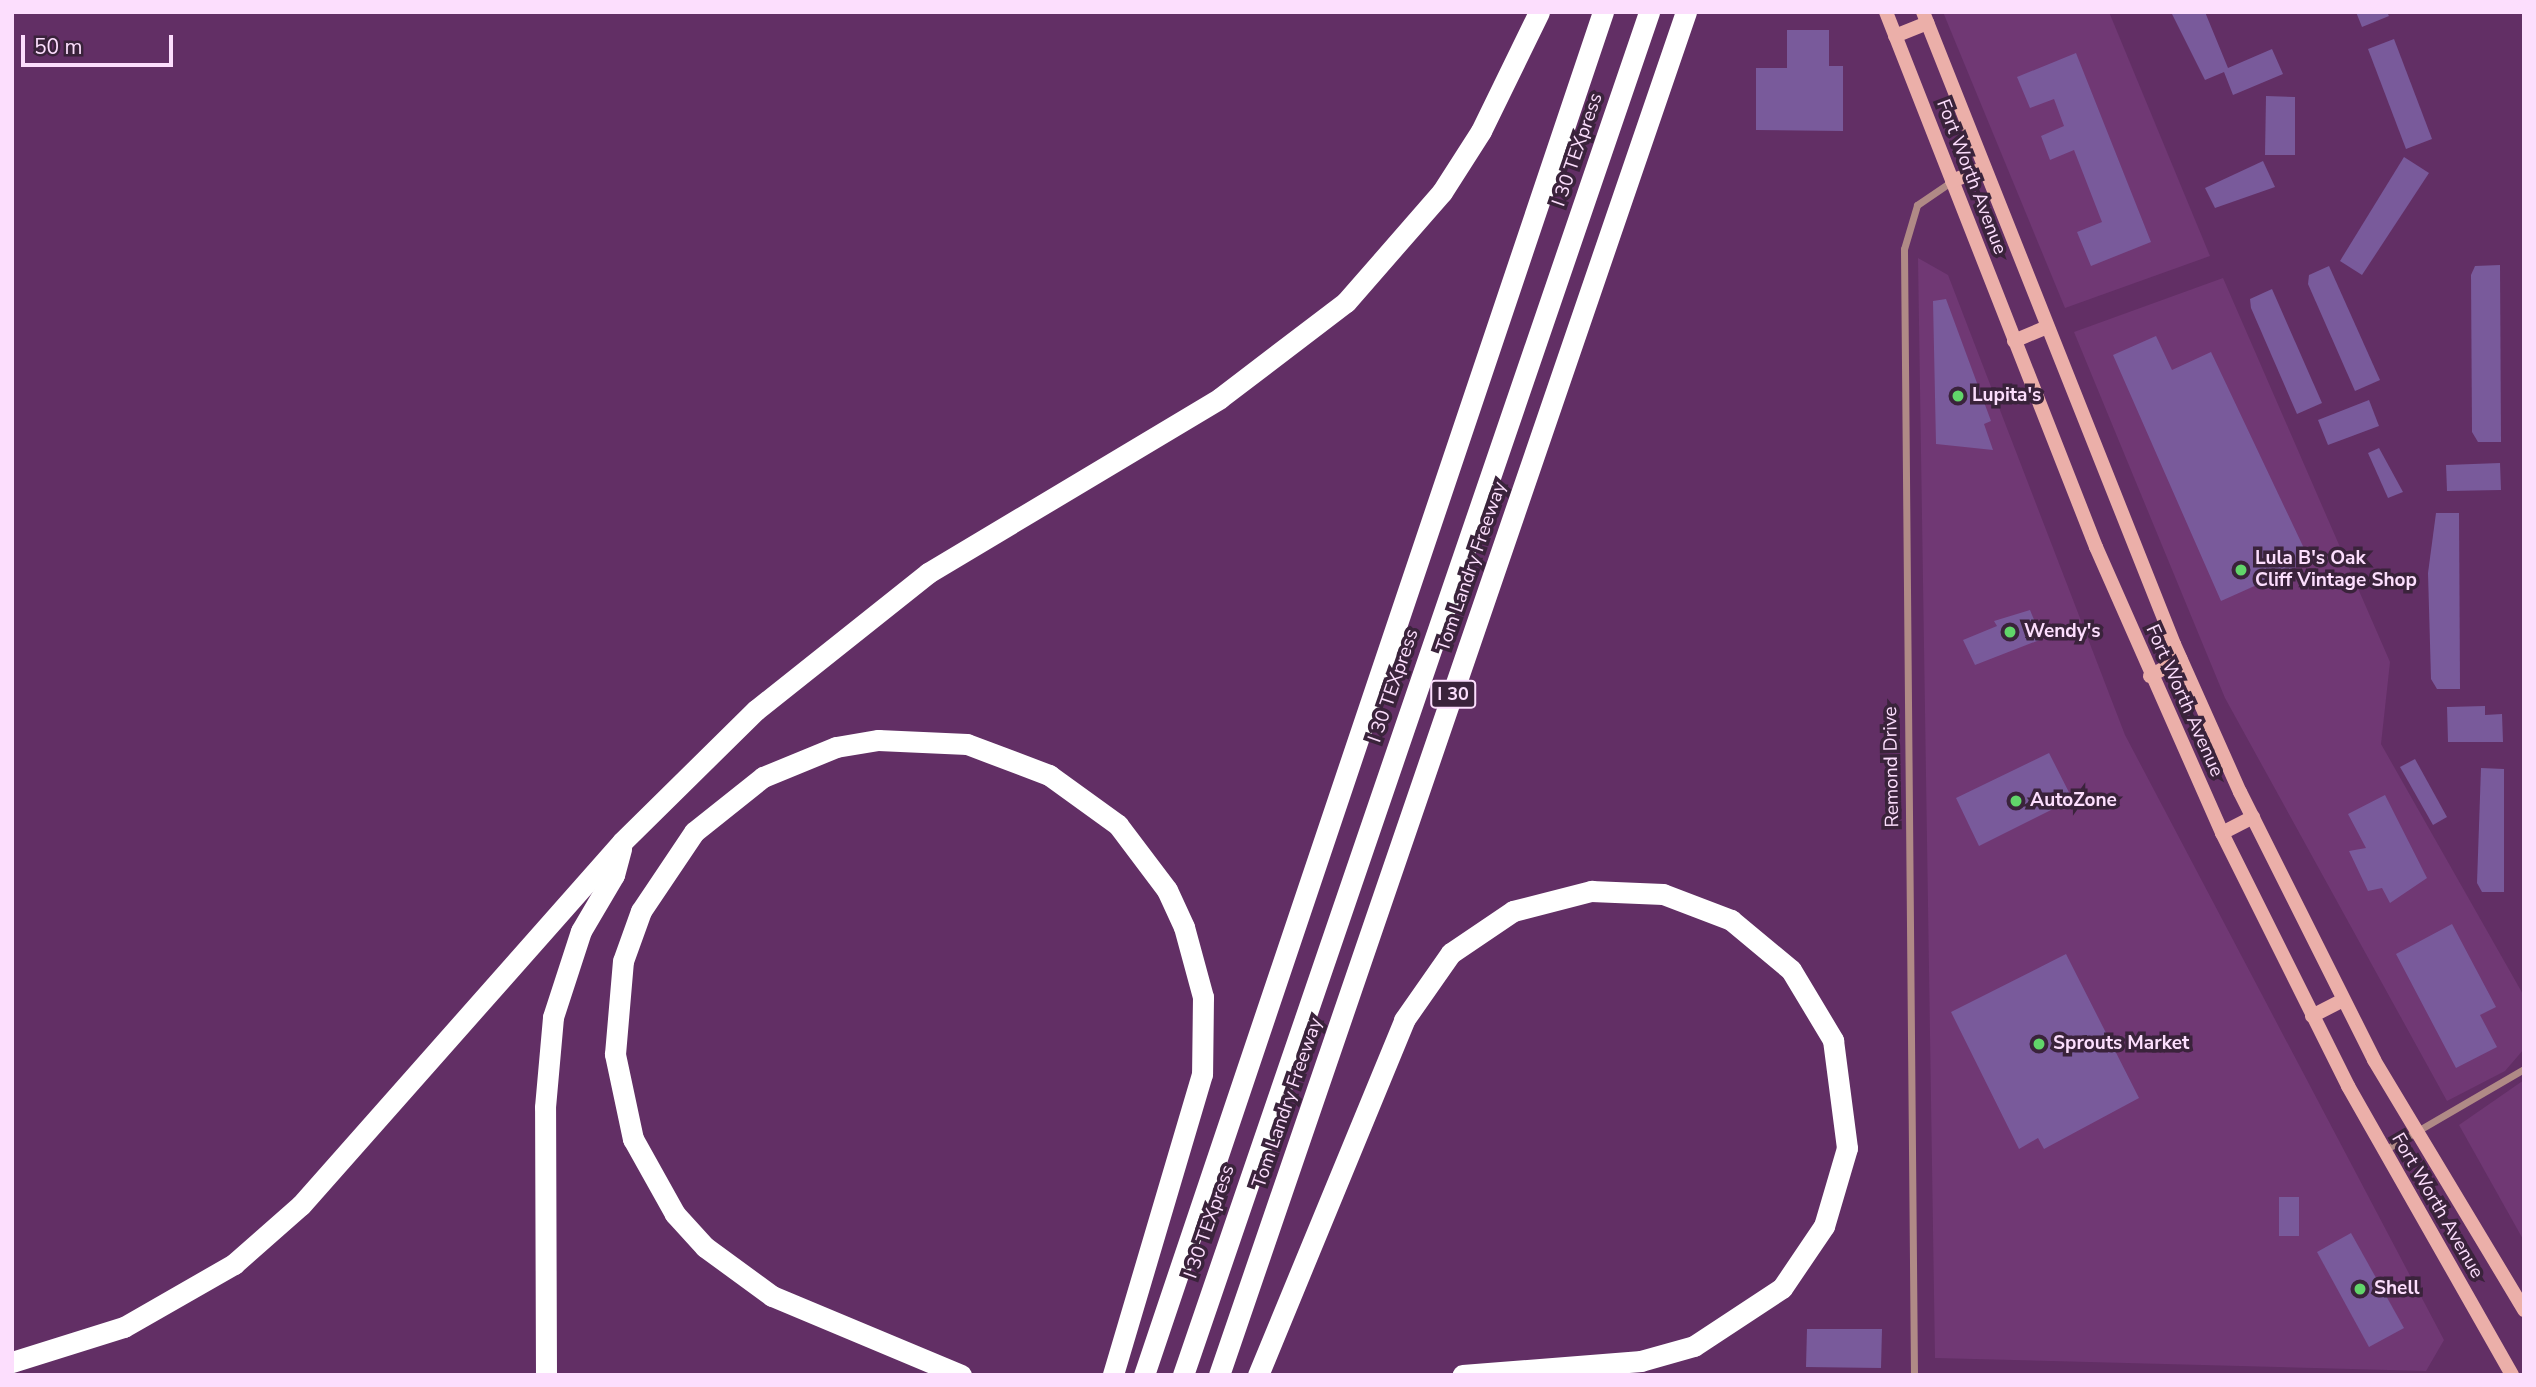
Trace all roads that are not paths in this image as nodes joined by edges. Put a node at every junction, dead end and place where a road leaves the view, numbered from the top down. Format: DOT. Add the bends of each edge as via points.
graph roads {
  1 [pos="1539,12"];
  2 [pos="1603,12"];
  3 [pos="1649,12"];
  4 [pos="1686,12"];
  5 [pos="1886,12"];
  6 [pos="1926,18"];
  7 [pos="1895,36"];
  8 [pos="1984,168"];
  9 [pos="1952,181"];
  10 [pos="2047,327"];
  11 [pos="2014,341"];
  12 [pos="2181,659"];
  13 [pos="2150,676"];
  14 [pos="2253,817"];
  15 [pos="2222,833"];
  16 [pos="622,842"];
  17 [pos="2343,1000"];
  18 [pos="2312,1016"];
  19 [pos="2524,1069"];
  20 [pos="2416,1133"];
  21 [pos="2383,1151"];
  22 [pos="2524,1310"];
  23 [pos="12,1362"];
  24 [pos="546,1375"];
  25 [pos="961,1375"];
  26 [pos="1113,1375"];
  27 [pos="1144,1375"];
  28 [pos="1183,1375"];
  29 [pos="1219,1375"];
  30 [pos="1258,1375"];
  31 [pos="1463,1375"];
  32 [pos="1914,1375"];
  33 [pos="2512,1375"];
  1 -- 16 [label="highway" via="1481,131 1442,192 1346,302 1220,397 990,532 869,616 756,710"];
  2 -- 27 [label="highway"];
  3 -- 28 [label="highway, I 30 TEXpress"];
  4 -- 29 [label="highway, Tom Landry Freeway / I 30"];
  5 -- 7 [label="main road, Fort Worth Avenue"];
  6 -- 7 [label="main road"];
  6 -- 8 [label="main road, Fort Worth Avenue"];
  7 -- 9 [label="main road, Fort Worth Avenue"];
  8 -- 9 [label="main road"];
  8 -- 10 [label="main road, Fort Worth Avenue"];
  9 -- 11 [label="main road, Fort Worth Avenue"];
  9 -- 32 [label="street, Remond Drive" via="1917,205 1904,249"];
  10 -- 11 [label="main road"];
  10 -- 12 [label="main road, Fort Worth Avenue"];
  11 -- 13 [label="main road, Fort Worth Avenue"];
  12 -- 13 [label="main road"];
  12 -- 14 [label="main road, Fort Worth Avenue"];
  13 -- 15 [label="main road, Fort Worth Avenue"];
  14 -- 15 [label="main road"];
  14 -- 17 [label="main road, Fort Worth Avenue"];
  15 -- 18 [label="main road, Fort Worth Avenue"];
  16 -- 23 [label="highway" via="268,1236 162,1310 85,1342"];
  16 -- 24 [label="highway" via="614,875 581,931 553,1017 545,1107"];
  17 -- 18 [label="main road"];
  17 -- 20 [label="main road, Fort Worth Avenue"];
  18 -- 21 [label="main road, Fort Worth Avenue"];
  19 -- 20 [label="street"];
  20 -- 21 [label="street"];
  20 -- 22 [label="main road, Fort Worth Avenue"];
  21 -- 33 [label="main road, Fort Worth Avenue"];
  25 -- 26 [label="highway" via="772,1296 705,1247 675,1214 633,1139 615,1054 623,961 641,911 694,832 763,777 836,747 878,740 967,744 1049,775 1118,825 1167,890 1184,927 1203,997 1202,1074"];
  30 -- 31 [label="highway" via="1404,1020 1451,953 1513,911 1591,891 1663,894 1731,920 1772,951 1813,1000 1842,1075 1847,1148 1840,1188 1804,1259 1754,1312 1694,1346 1640,1361"];
}
